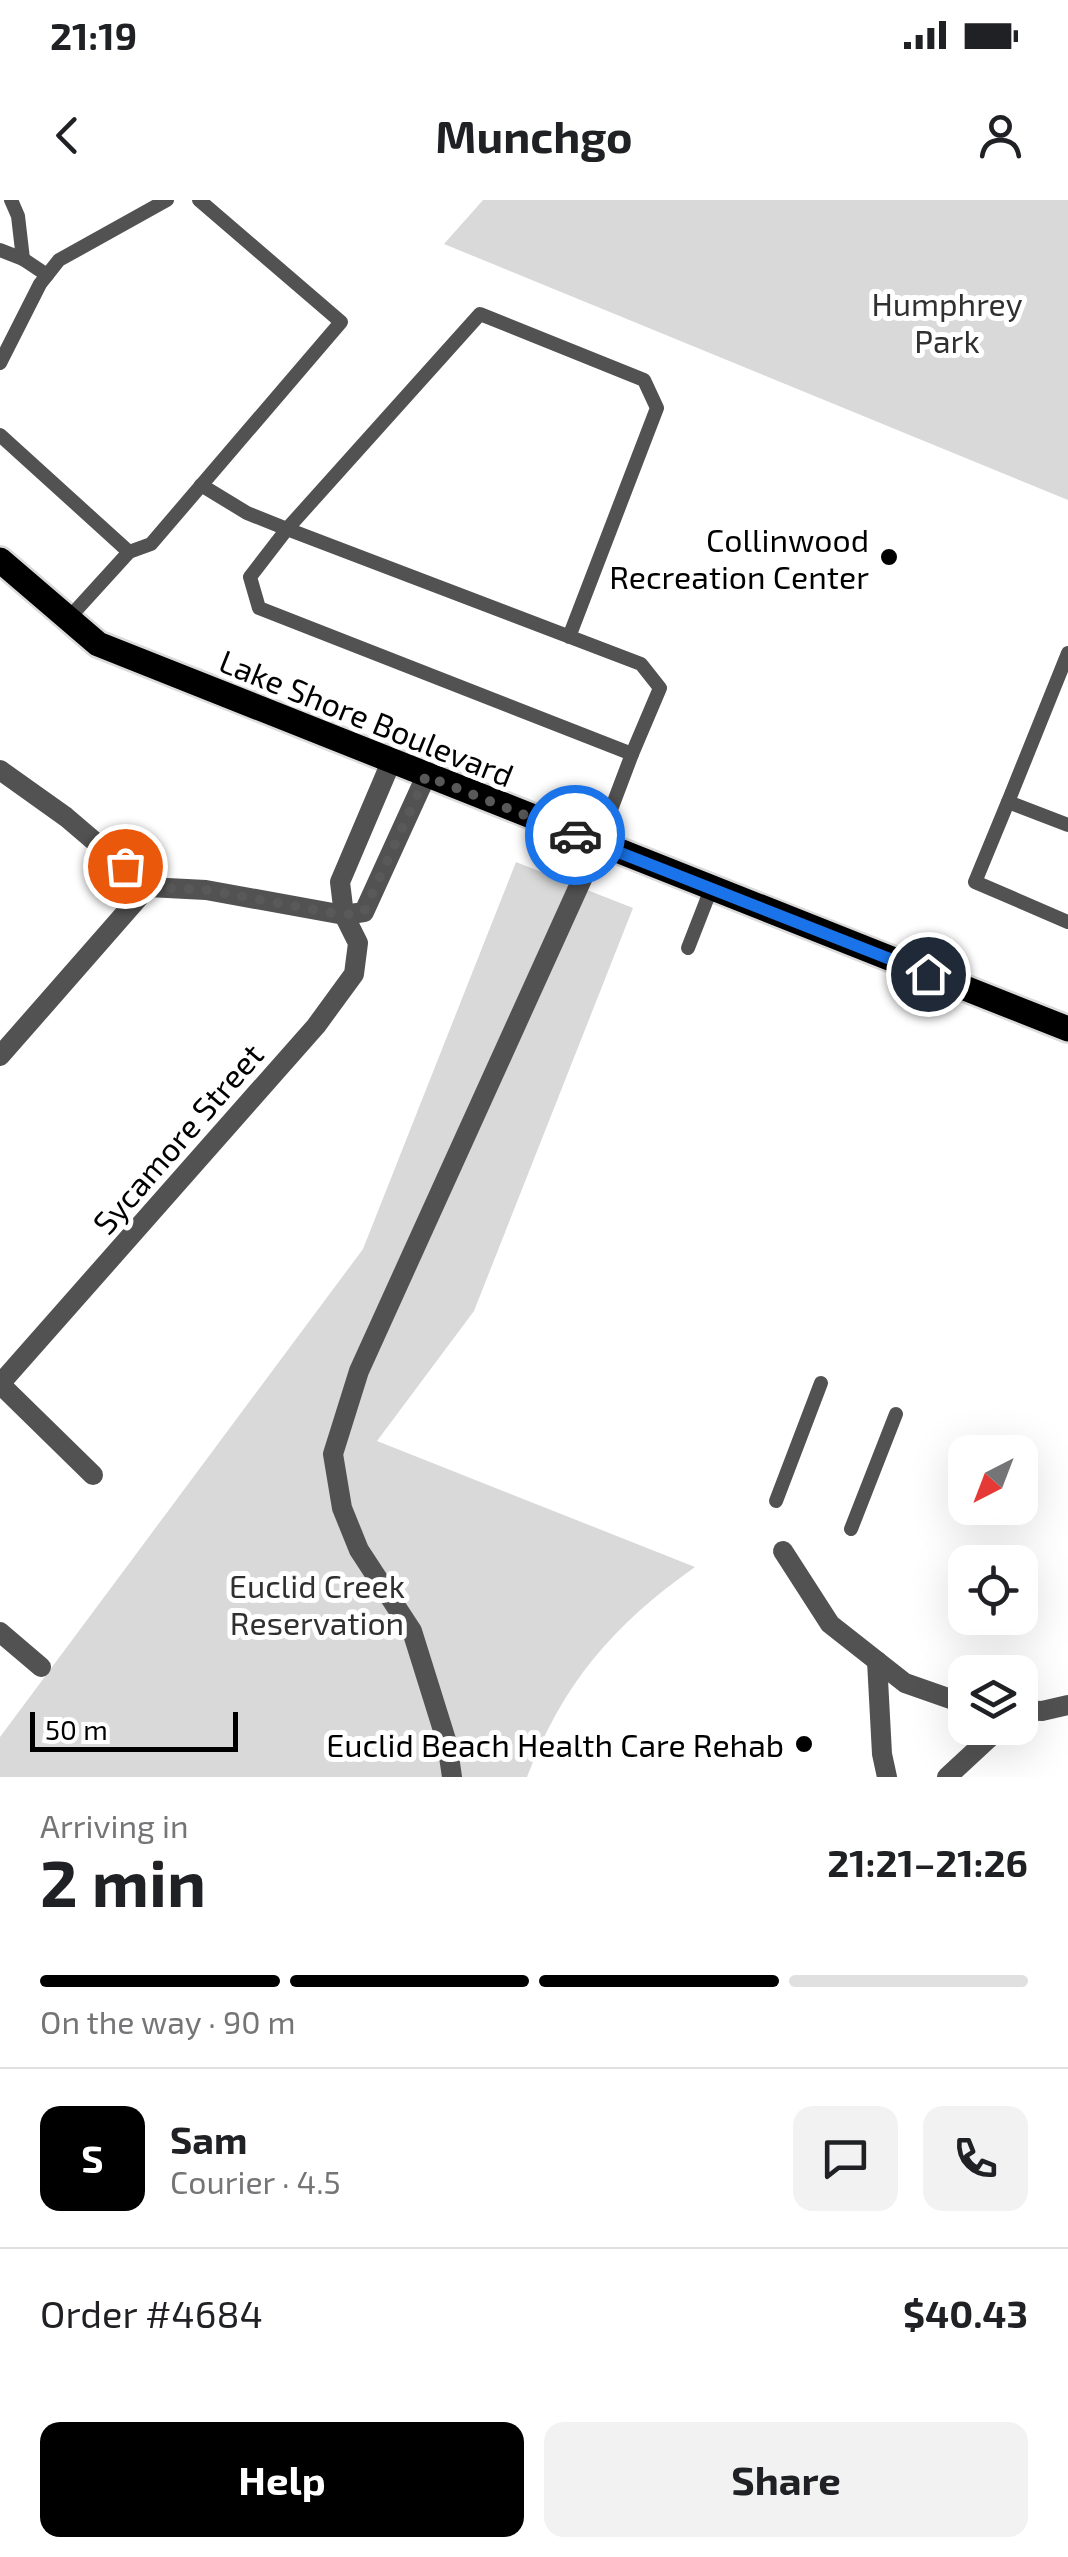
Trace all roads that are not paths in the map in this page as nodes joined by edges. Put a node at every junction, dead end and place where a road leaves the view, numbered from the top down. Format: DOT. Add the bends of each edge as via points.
graph roads {
  1 [pos="10,200"];
  2 [pos="167,200"];
  3 [pos="199,200"];
  4 [pos="0,250"];
  5 [pos="22,259"];
  6 [pos="47,275"];
  7 [pos="0,363"];
  8 [pos="0,435"];
  9 [pos="201,485"];
  10 [pos="286,529"];
  11 [pos="129,552"];
  12 [pos="0,560"];
  13 [pos="68,619"];
  14 [pos="570,637"];
  15 [pos="1068,652"];
  16 [pos="632,754"];
  17 [pos="391,762"];
  18 [pos="0,770"];
  19 [pos="426,776"];
  20 [pos="1008,802"];
  21 [pos="1068,825"];
  22 [pos="598,844"];
  23 [pos="148,887"];
  24 [pos="711,889"];
  25 [pos="344,915"];
  26 [pos="1068,922"];
  27 [pos="688,948"];
  28 [pos="1068,1029"];
  29 [pos="0,1056"];
  30 [pos="821,1383"];
  31 [pos="0,1384"];
  32 [pos="896,1414"];
  33 [pos="93,1474"];
  34 [pos="776,1502"];
  35 [pos="852,1529"];
  36 [pos="783,1550"];
  37 [pos="0,1632"];
  38 [pos="877,1661"];
  39 [pos="41,1667"];
  40 [pos="948,1698"];
  41 [pos="1068,1705"];
  42 [pos="1038,1711"];
  43 [pos="982,1745"];
  44 [pos="452,1777"];
  45 [pos="886,1777"];
  46 [pos="947,1777"];
  1 -- 5 [label="lane"];
  2 -- 6 [label="lane" via="59,260"];
  3 -- 9 [label="lane" via="342,322"];
  4 -- 5 [label="lane"];
  5 -- 6 [label="lane"];
  6 -- 7 [label="lane"];
  8 -- 11 [label="lane"];
  9 -- 10 [label="lane"];
  9 -- 11 [label="lane" via="151,544"];
  10 -- 14 [label="lane"];
  10 -- 14 [label="lane" via="480,314 644,380 657,408"];
  10 -- 16 [label="lane" via="250,577 259,608"];
  11 -- 13 [label="lane"];
  12 -- 13 [label="main road, Lake Shore Boulevard"];
  13 -- 17 [label="main road, Lake Shore Boulevard" via="98,644"];
  14 -- 16 [label="lane" via="640,664 660,688"];
  15 -- 20 [label="lane"];
  16 -- 22 [label="lane"];
  17 -- 19 [label="main road, Lake Shore Boulevard"];
  17 -- 25 [label="street, Sycamore Street" via="340,882"];
  18 -- 23 [label="street"];
  19 -- 22 [label="main road, Lake Shore Boulevard"];
  19 -- 25 [label="street" via="364,912"];
  20 -- 21 [label="lane"];
  20 -- 26 [label="lane" via="975,882"];
  22 -- 24 [label="main road, Lake Shore Boulevard"];
  22 -- 44 [label="street" via="360,1371 333,1454 342,1508 360,1550 412,1631"];
  23 -- 25 [label="street" via="206,890"];
  23 -- 29 [label="street"];
  24 -- 27 [label="lane"];
  24 -- 28 [label="main road, Lake Shore Boulevard"];
  25 -- 31 [label="street, Sycamore Street" via="358,944 354,974 316,1026"];
  30 -- 34 [label="lane"];
  31 -- 33 [label="street"];
  32 -- 35 [label="lane"];
  36 -- 38 [label="street" via="830,1624"];
  37 -- 39 [label="street"];
  38 -- 40 [label="street" via="905,1683"];
  38 -- 45 [label="street"];
  41 -- 42 [label="street"];
  43 -- 46 [label="street"];
}
